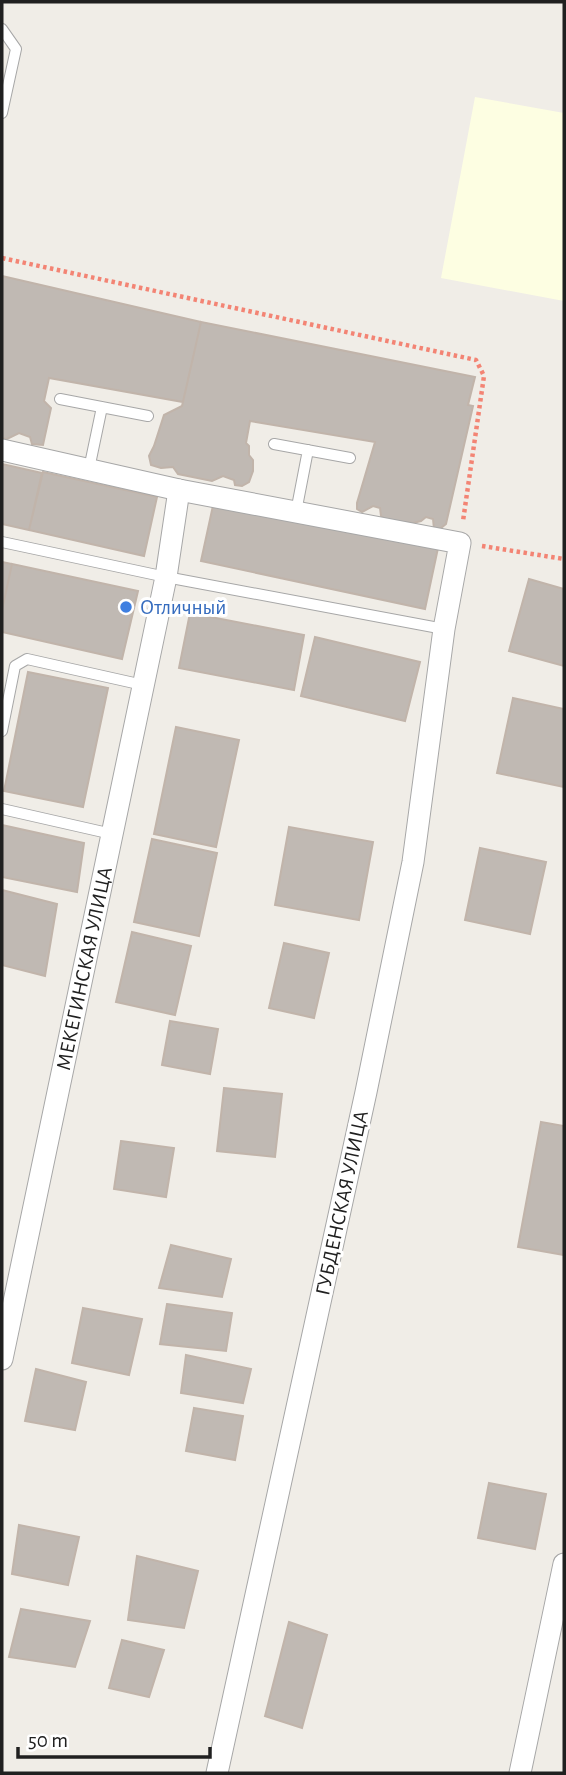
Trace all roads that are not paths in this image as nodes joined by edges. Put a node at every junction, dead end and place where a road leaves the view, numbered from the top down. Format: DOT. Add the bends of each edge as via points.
graph roads {
  1 [pos="2,29"];
  2 [pos="2,113"];
  3 [pos="60,399"];
  4 [pos="102,407"];
  5 [pos="148,415"];
  6 [pos="274,444"];
  7 [pos="2,450"];
  8 [pos="308,450"];
  9 [pos="350,458"];
  10 [pos="89,469"];
  11 [pos="179,489"];
  12 [pos="296,512"];
  13 [pos="2,542"];
  14 [pos="166,577"];
  15 [pos="443,629"];
  16 [pos="143,685"];
  17 [pos="2,731"];
  18 [pos="2,809"];
  19 [pos="112,834"];
  20 [pos="2,1359"];
  21 [pos="564,1564"];
  22 [pos="217,1773"];
  23 [pos="520,1773"];
  1 -- 2 [label="lane" via="16,49"];
  3 -- 4 [label="lane"];
  4 -- 5 [label="lane"];
  4 -- 10 [label="lane"];
  6 -- 8 [label="lane"];
  7 -- 10 [label="street"];
  8 -- 9 [label="lane"];
  8 -- 12 [label="lane"];
  10 -- 11 [label="street"];
  11 -- 12 [label="street"];
  11 -- 14 [label="street, МЕКЕГИНСКАЯ УЛИЦА"];
  12 -- 15 [label="street, ГУБДЕНСКАЯ УЛИЦА" via="460,543"];
  13 -- 14 [label="lane"];
  14 -- 15 [label="lane"];
  14 -- 16 [label="street, МЕКЕГИНСКАЯ УЛИЦА"];
  15 -- 22 [label="street, ГУБДЕНСКАЯ УЛИЦА" via="410,875"];
  16 -- 17 [label="lane" via="27,659 15,666"];
  16 -- 19 [label="street, МЕКЕГИНСКАЯ УЛИЦА"];
  18 -- 19 [label="lane"];
  19 -- 20 [label="street, МЕКЕГИНСКАЯ УЛИЦА"];
  21 -- 23 [label="street"];
}
